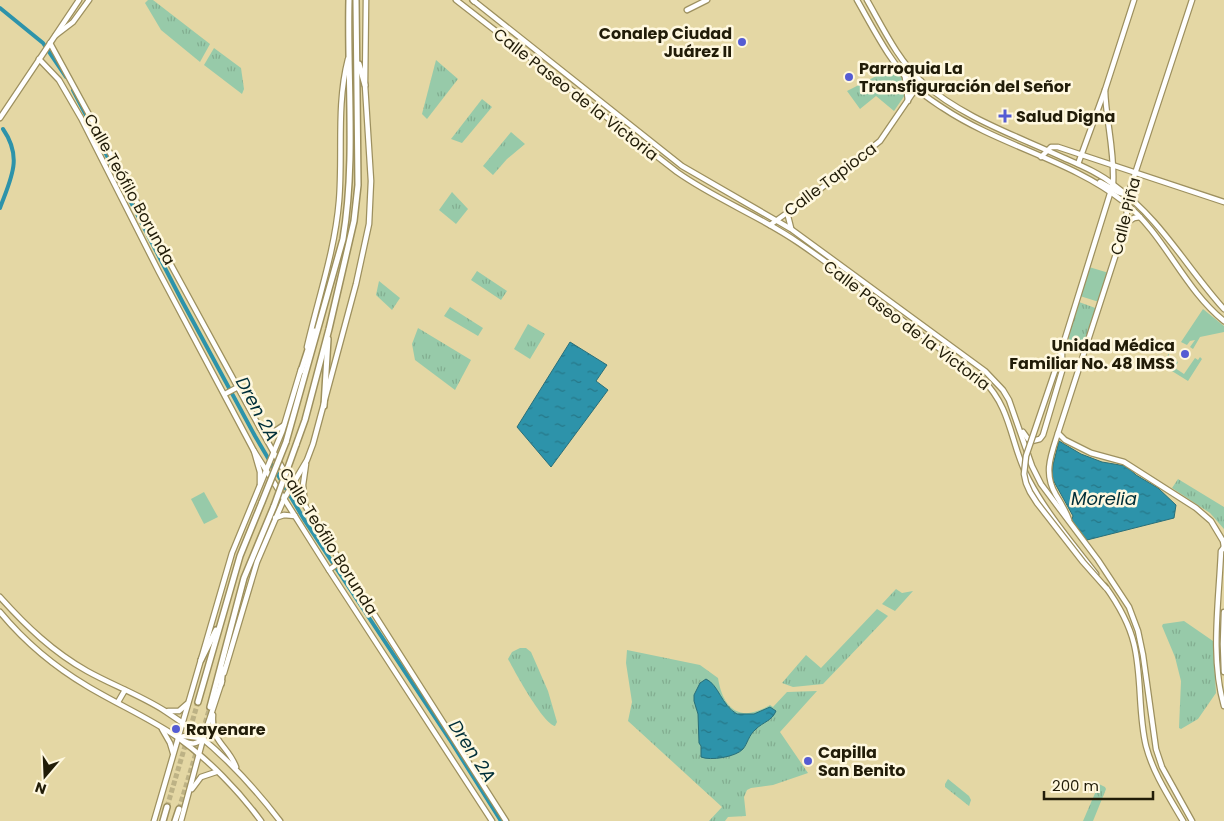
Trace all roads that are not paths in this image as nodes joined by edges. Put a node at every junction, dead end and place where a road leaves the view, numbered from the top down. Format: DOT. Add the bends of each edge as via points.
graph roads {
  1 [pos="79,0"];
  2 [pos="89,0"];
  3 [pos="349,0"];
  4 [pos="356,0"];
  5 [pos="366,0"];
  6 [pos="456,0"];
  7 [pos="473,0"];
  8 [pos="707,0"];
  9 [pos="857,0"];
  10 [pos="867,0"];
  11 [pos="1134,0"];
  12 [pos="1192,0"];
  13 [pos="687,10"];
  14 [pos="58,33"];
  15 [pos="49,45"];
  16 [pos="349,56"];
  17 [pos="41,57"];
  18 [pos="358,58"];
  19 [pos="905,75"];
  20 [pos="921,81"];
  21 [pos="366,85"];
  22 [pos="916,88"];
  23 [pos="1105,90"];
  24 [pos="908,101"];
  25 [pos="1094,115"];
  26 [pos="1106,115"];
  27 [pos="0,118"];
  28 [pos="1048,150"];
  29 [pos="1082,154"];
  30 [pos="1041,157"];
  31 [pos="1078,164"];
  32 [pos="1114,166"];
  33 [pos="1135,173"];
  34 [pos="1112,188"];
  35 [pos="1128,195"];
  36 [pos="1224,202"];
  37 [pos="1126,204"];
  38 [pos="791,209"];
  39 [pos="1134,211"];
  40 [pos="1140,217"];
  41 [pos="776,219"];
  42 [pos="1154,220"];
  43 [pos="1126,224"];
  44 [pos="770,225"];
  45 [pos="791,229"];
  46 [pos="829,266"];
  47 [pos="858,278"];
  48 [pos="324,308"];
  49 [pos="1224,309"];
  50 [pos="895,314"];
  51 [pos="1224,321"];
  52 [pos="922,324"];
  53 [pos="329,329"];
  54 [pos="1062,348"];
  55 [pos="301,371"];
  56 [pos="237,388"];
  57 [pos="226,393"];
  58 [pos="324,406"];
  59 [pos="284,424"];
  60 [pos="260,428"];
  61 [pos="1020,428"];
  62 [pos="1058,433"];
  63 [pos="254,451"];
  64 [pos="273,455"];
  65 [pos="307,460"];
  66 [pos="267,469"];
  67 [pos="260,486"];
  68 [pos="291,486"];
  69 [pos="285,497"];
  70 [pos="305,505"];
  71 [pos="296,516"];
  72 [pos="275,518"];
  73 [pos="1070,524"];
  74 [pos="1224,547"];
  75 [pos="339,562"];
  76 [pos="330,569"];
  77 [pos="1106,588"];
  78 [pos="0,597"];
  79 [pos="0,612"];
  80 [pos="1224,612"];
  81 [pos="233,617"];
  82 [pos="220,624"];
  83 [pos="201,660"];
  84 [pos="1224,672"];
  85 [pos="221,684"];
  86 [pos="125,690"];
  87 [pos="190,698"];
  88 [pos="118,702"];
  89 [pos="198,702"];
  90 [pos="212,706"];
  91 [pos="1224,706"];
  92 [pos="163,710"];
  93 [pos="182,723"];
  94 [pos="161,728"];
  95 [pos="178,738"];
  96 [pos="203,739"];
  97 [pos="173,755"];
  98 [pos="199,756"];
  99 [pos="237,769"];
  100 [pos="216,772"];
  101 [pos="188,795"];
  102 [pos="167,807"];
  103 [pos="179,809"];
  104 [pos="154,821"];
  105 [pos="163,821"];
  106 [pos="175,821"];
  107 [pos="180,821"];
  108 [pos="261,821"];
  109 [pos="280,821"];
  110 [pos="492,821"];
  111 [pos="506,821"];
  112 [pos="1183,821"];
  113 [pos="1192,821"];
  1 -- 14 [label="main road"];
  2 -- 14 [label="main road" via="73,22"];
  3 -- 16 [label="highway"];
  4 -- 18 [label="highway"];
  5 -- 21 [label="main road"];
  6 -- 44 [label="main road, Calle Paseo de la Victoria" via="677,172"];
  7 -- 41 [label="main road, Calle Paseo de la Victoria" via="682,166"];
  8 -- 13 [label="main road"];
  9 -- 19 [label="main road"];
  10 -- 20 [label="main road" via="902,58"];
  11 -- 23 [label="main road"];
  12 -- 33 [label="main road, Calle Piña"];
  14 -- 15 [label="main road"];
  15 -- 17 [label="main road"];
  15 -- 56 [label="main road, Calle Teófilo Borunda"];
  16 -- 48 [label="highway" via="348,204 343,239"];
  16 -- 55 [label="main road" via="342,96 337,217"];
  17 -- 27 [label="main road"];
  17 -- 57 [label="main road, Calle Teófilo Borunda" via="81,118 159,272"];
  18 -- 21 [label="highway"];
  18 -- 53 [label="highway" via="356,206"];
  19 -- 22 [label="main road"];
  19 -- 24 [label="main road"];
  20 -- 22 [label="main road, Calle Tapioca"];
  20 -- 28 [label="main road" via="969,115"];
  21 -- 58 [label="main road" via="371,181 369,224 360,271"];
  22 -- 24 [label="main road, Calle Tapioca"];
  22 -- 30 [label="main road" via="972,126"];
  23 -- 25 [label="main road"];
  23 -- 26 [label="main road, Calle Piña"];
  24 -- 38 [label="main road, Calle Tapioca" via="880,140"];
  25 -- 26 [label="main road"];
  25 -- 29 [label="main road"];
  26 -- 32 [label="main road, Calle Piña"];
  28 -- 29 [label="main road" via="1056,146"];
  28 -- 30 [label="main road"];
  28 -- 31 [label="main road"];
  29 -- 31 [label="main road"];
  29 -- 32 [label="main road"];
  30 -- 34 [label="main road"];
  31 -- 34 [label="main road"];
  32 -- 33 [label="main road"];
  32 -- 34 [label="main road, Calle Piña"];
  33 -- 35 [label="main road, Calle Piña"];
  33 -- 36 [label="main road"];
  34 -- 35 [label="main road"];
  34 -- 37 [label="main road"];
  34 -- 54 [label="main road, Calle Piña"];
  35 -- 37 [label="main road, Calle Piña"];
  35 -- 42 [label="main road"];
  37 -- 39 [label="main road"];
  37 -- 43 [label="main road, Calle Piña"];
  38 -- 41 [label="main road, Calle Tapioca"];
  38 -- 45 [label="main road" via="788,221"];
  39 -- 40 [label="main road"];
  39 -- 42 [label="main road" via="1141,210"];
  40 -- 43 [label="main road"];
  40 -- 51 [label="main road" via="1199,296"];
  41 -- 44 [label="main road, Calle Tapioca"];
  41 -- 45 [label="main road, Calle Paseo de la Victoria"];
  42 -- 49 [label="main road"];
  43 -- 62 [label="main road, Calle Piña"];
  44 -- 46 [label="main road, Calle Paseo de la Victoria"];
  45 -- 47 [label="main road, Calle Paseo de la Victoria"];
  46 -- 47 [label="main road" via="836,265"];
  46 -- 50 [label="main road, Calle Paseo de la Victoria"];
  47 -- 52 [label="main road, Calle Paseo de la Victoria"];
  48 -- 55 [label="highway"];
  48 -- 82 [label="highway, bridge" via="286,442 240,556"];
  50 -- 52 [label="main road"];
  50 -- 77 [label="main road, Calle Paseo de la Victoria" via="993,390 1003,406 1021,464 1038,496"];
  52 -- 61 [label="main road, Calle Paseo de la Victoria" via="995,380 1009,400"];
  53 -- 58 [label="highway"];
  53 -- 81 [label="highway, bridge" via="305,420 244,578"];
  54 -- 61 [label="main road" via="1062,371 1040,439 1028,439"];
  54 -- 77 [label="main road, bridge" via="1026,456 1024,474 1037,502"];
  55 -- 59 [label="main road"];
  56 -- 57 [label="main road"];
  56 -- 60 [label="main road, Calle Teófilo Borunda"];
  57 -- 63 [label="main road, Calle Teófilo Borunda"];
  58 -- 65 [label="main road"];
  59 -- 60 [label="main road" via="275,431"];
  59 -- 64 [label="main road"];
  60 -- 64 [label="main road, Calle Teófilo Borunda"];
  61 -- 73 [label="main road, Calle Paseo de la Victoria" via="1041,484"];
  62 -- 73 [label="main road, Calle Piña" via="1048,463 1048,477"];
  62 -- 74 [label="main road" via="1065,440 1105,458 1124,462 1201,512 1212,521"];
  63 -- 66 [label="main road, Calle Teófilo Borunda"];
  63 -- 67 [label="main road"];
  64 -- 66 [label="main road"];
  64 -- 68 [label="main road, Calle Teófilo Borunda"];
  65 -- 68 [label="main road"];
  65 -- 70 [label="main road" via="303,486"];
  66 -- 67 [label="main road"];
  66 -- 69 [label="main road, Calle Teófilo Borunda"];
  67 -- 83 [label="main road" via="232,553"];
  68 -- 69 [label="main road"];
  68 -- 70 [label="main road, Calle Teófilo Borunda"];
  69 -- 71 [label="main road, Calle Teófilo Borunda"];
  69 -- 72 [label="main road"];
  70 -- 75 [label="main road, Calle Teófilo Borunda"];
  71 -- 72 [label="main road"];
  71 -- 76 [label="main road, Calle Teófilo Borunda"];
  72 -- 85 [label="main road" via="256,562"];
  73 -- 113 [label="main road, Calle Paseo de la Victoria" via="1098,560 1132,615 1144,655 1156,749 1162,767"];
  74 -- 91 [label="main road" via="1221,551 1217,640"];
  75 -- 76 [label="main road"];
  75 -- 111 [label="main road, Calle Teófilo Borunda"];
  76 -- 110 [label="main road, Calle Teófilo Borunda"];
  77 -- 112 [label="main road, Calle Paseo de la Victoria" via="1122,612 1134,643 1150,760"];
  78 -- 86 [label="main road" via="52,647 86,670"];
  79 -- 88 [label="main road" via="48,660 86,686"];
  80 -- 84 [label="main road"];
  81 -- 85 [label="highway"];
  81 -- 90 [label="highway"];
  82 -- 83 [label="highway"];
  82 -- 89 [label="highway"];
  83 -- 87 [label="main road"];
  85 -- 90 [label="main road"];
  86 -- 88 [label="main road"];
  86 -- 92 [label="main road"];
  87 -- 92 [label="main road" via="179,711"];
  87 -- 93 [label="main road"];
  88 -- 94 [label="main road"];
  90 -- 96 [label="main road"];
  90 -- 99 [label="main road" via="216,738"];
  92 -- 93 [label="main road"];
  93 -- 95 [label="main road"];
  93 -- 96 [label="main road"];
  94 -- 95 [label="main road"];
  94 -- 97 [label="main road"];
  95 -- 96 [label="main road" via="193,736"];
  95 -- 96 [label="main road" via="190,744 197,744"];
  95 -- 97 [label="main road"];
  95 -- 98 [label="main road"];
  96 -- 98 [label="main road"];
  96 -- 99 [label="main road"];
  97 -- 104 [label="main road"];
  98 -- 100 [label="main road"];
  98 -- 101 [label="main road"];
  99 -- 109 [label="main road"];
  100 -- 101 [label="main road" via="201,776"];
  100 -- 108 [label="main road"];
  101 -- 107 [label="main road"];
  102 -- 105 [label="highway"];
  103 -- 106 [label="highway"];
}
